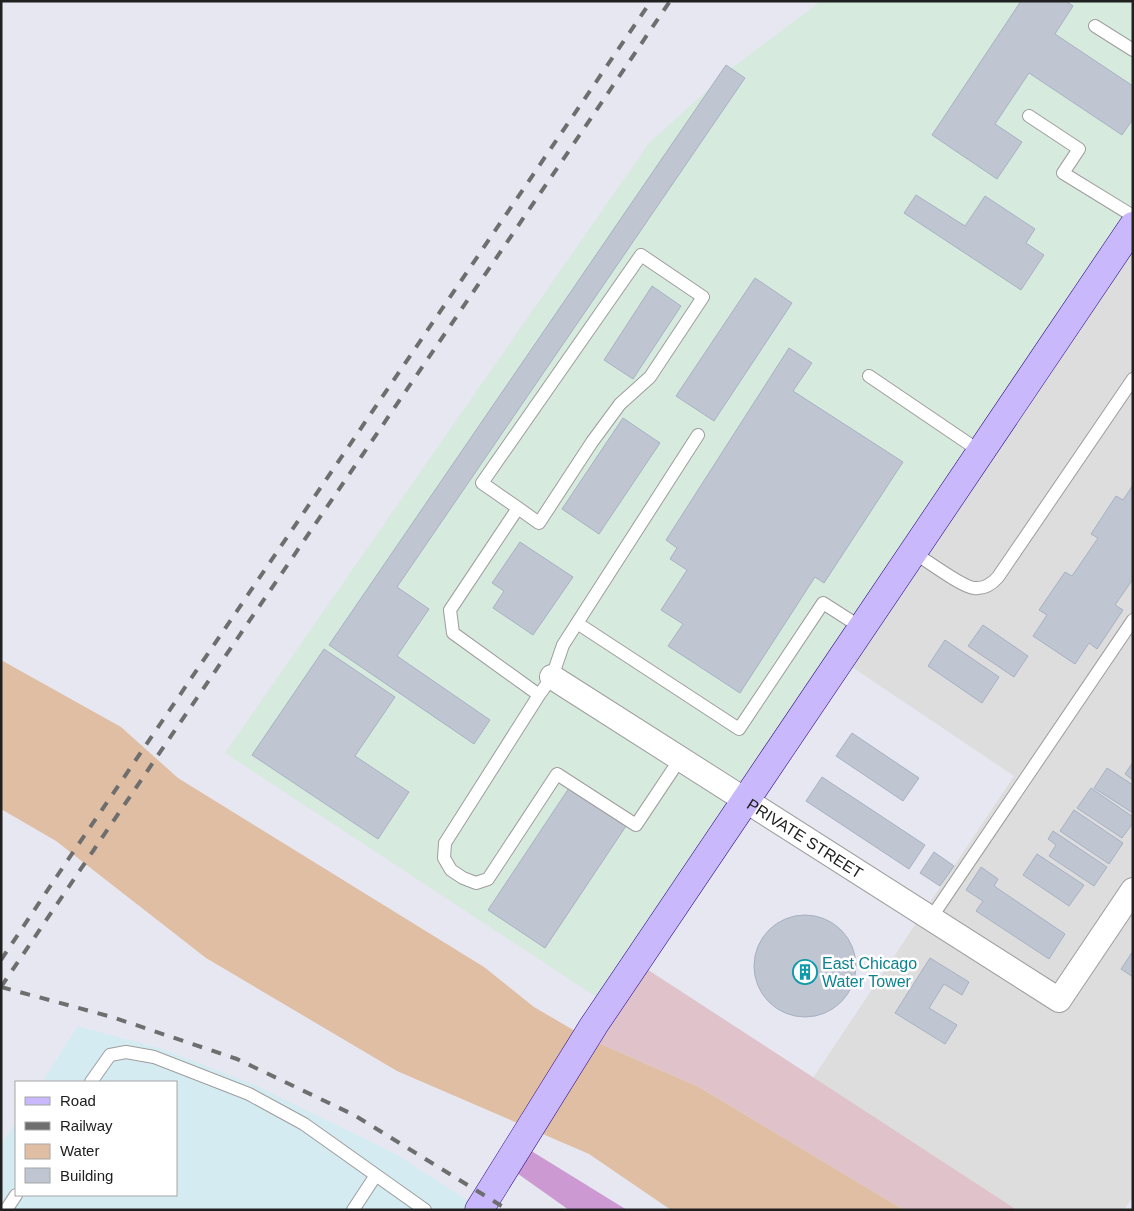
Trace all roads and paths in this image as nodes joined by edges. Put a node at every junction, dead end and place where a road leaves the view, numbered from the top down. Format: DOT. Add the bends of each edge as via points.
graph roads {
  1 [pos="1095,26"];
  2 [pos="1133,50"];
  3 [pos="1029,116"];
  4 [pos="1133,216"];
  5 [pos="1133,226"];
  6 [pos="869,376"];
  7 [pos="1133,379"];
  8 [pos="698,435"];
  9 [pos="981,452"];
  10 [pos="518,508"];
  11 [pos="914,552"];
  12 [pos="1133,620"];
  13 [pos="577,623"];
  14 [pos="862,628"];
  15 [pos="545,686"];
  16 [pos="680,759"];
  17 [pos="746,800"];
  18 [pos="1133,890"];
  19 [pos="931,918"];
  20 [pos="92,1081"];
  21 [pos="376,1175"];
  22 [pos="15,1196"];
  23 [pos="6,1210"];
  24 [pos="353,1210"];
  25 [pos="425,1210"];
  26 [pos="479,1210"];
  1 -- 2 [label="lane"];
  3 -- 4 [label="lane" via="1079,148 1063,173"];
  5 -- 9 [label="main road"];
  6 -- 9 [label="lane"];
  7 -- 11 [label="lane" via="992,584 973,588"];
  8 -- 13 [label="lane"];
  9 -- 11 [label="main road"];
  10 -- 10 [label="lane" via="539,522 592,442 620,404 650,377 703,298 641,254 482,483"];
  10 -- 15 [label="lane" via="450,610 453,633"];
  11 -- 14 [label="main road"];
  12 -- 19 [label="lane"];
  13 -- 14 [label="lane" via="739,729 824,603"];
  13 -- 15 [label="lane"];
  14 -- 17 [label="main road"];
  15 -- 16 [label="street, PRIVATE STREET"];
  15 -- 16 [label="lane" via="445,843 444,858 451,870 463,878 476,883 488,879 557,774 636,825"];
  16 -- 17 [label="street, PRIVATE STREET"];
  17 -- 19 [label="street, PRIVATE STREET"];
  17 -- 26 [label="main road" via="594,1025"];
  18 -- 19 [label="street, PRIVATE STREET" via="1059,1000"];
  20 -- 21 [label="lane" via="110,1055 126,1052 154,1058 249,1094 304,1124"];
  21 -- 24 [label="lane"];
  21 -- 25 [label="lane"];
  22 -- 23 [label="lane"];
}
